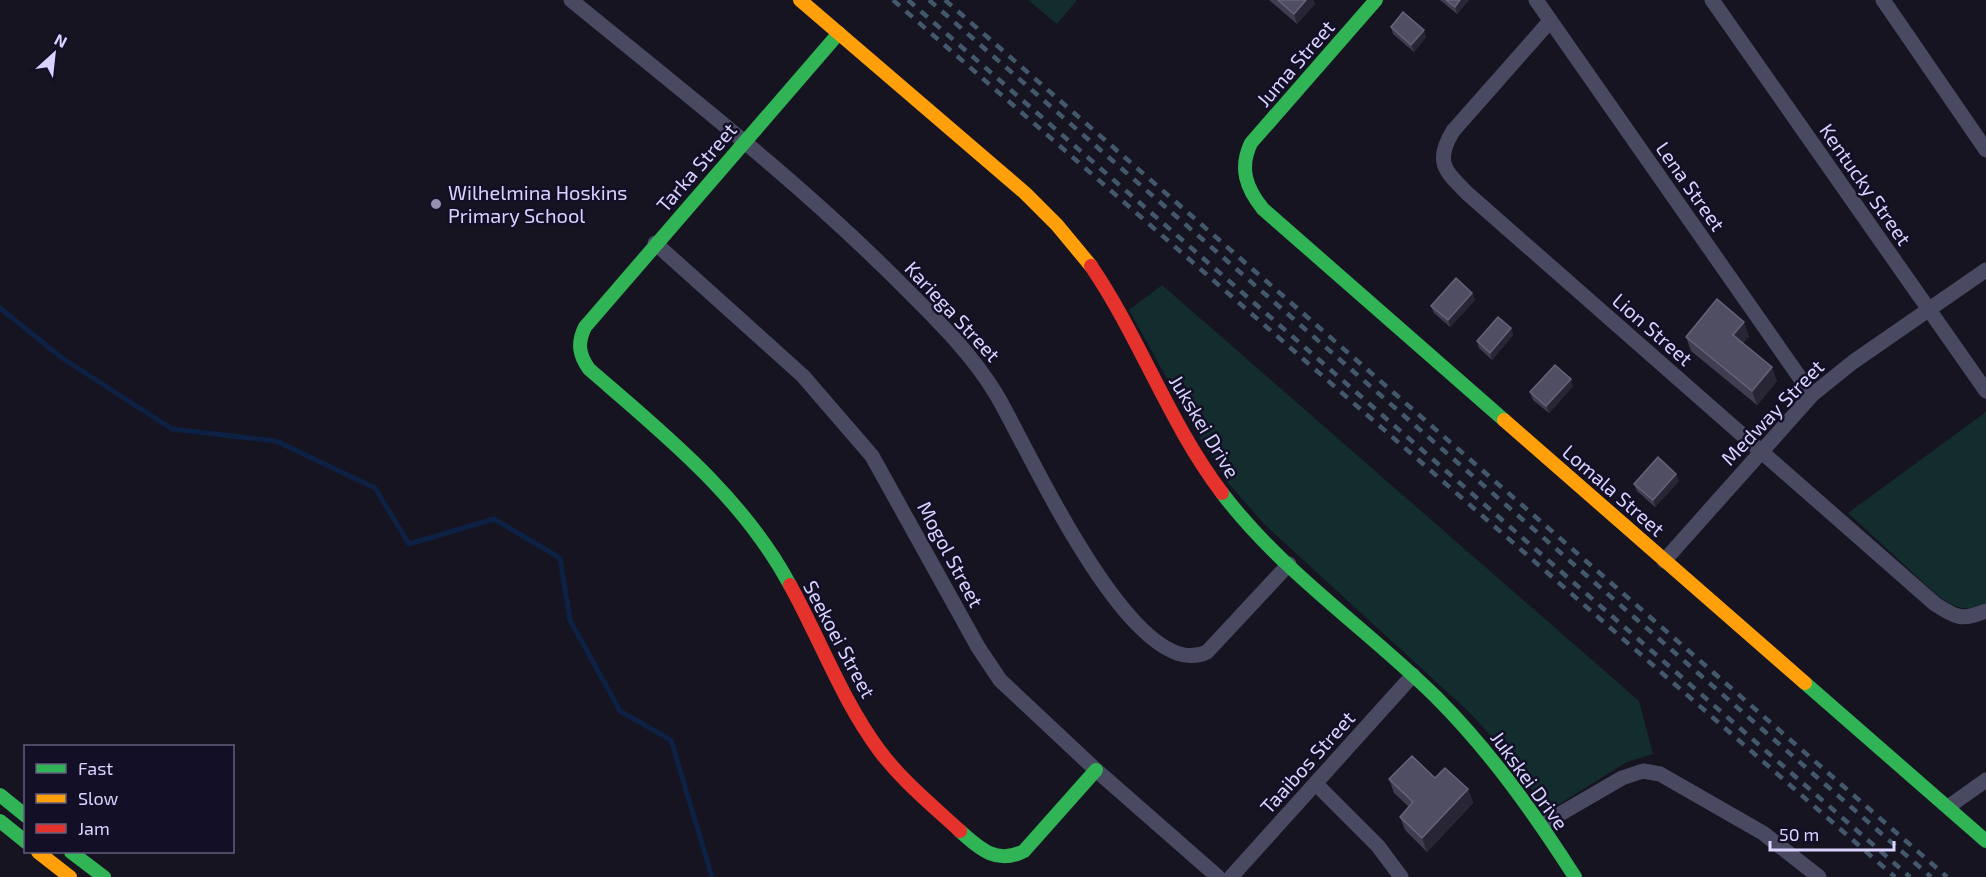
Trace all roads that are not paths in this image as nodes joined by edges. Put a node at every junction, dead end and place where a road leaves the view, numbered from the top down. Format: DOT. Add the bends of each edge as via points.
graph roads {
  1 [pos="571,0"];
  2 [pos="800,0"];
  3 [pos="1376,0"];
  4 [pos="1536,0"];
  5 [pos="1712,0"];
  6 [pos="1883,0"];
  7 [pos="1550,21"];
  8 [pos="839,33"];
  9 [pos="744,141"];
  10 [pos="1986,150"];
  11 [pos="1246,153"];
  12 [pos="656,243"];
  13 [pos="1986,270"];
  14 [pos="1927,309"];
  15 [pos="585,327"];
  16 [pos="1986,391"];
  17 [pos="1812,395"];
  18 [pos="1761,450"];
  19 [pos="1664,561"];
  20 [pos="1288,564"];
  21 [pos="1986,611"];
  22 [pos="1413,675"];
  23 [pos="1096,770"];
  24 [pos="1986,780"];
  25 [pos="1316,784"];
  26 [pos="0,795"];
  27 [pos="1948,807"];
  28 [pos="24,814"];
  29 [pos="0,821"];
  30 [pos="1541,825"];
  31 [pos="24,840"];
  32 [pos="1986,842"];
  33 [pos="39,853"];
  34 [pos="72,853"];
  35 [pos="70,877"];
  36 [pos="104,877"];
  37 [pos="1218,877"];
  38 [pos="1231,877"];
  39 [pos="1401,877"];
  40 [pos="1575,877"];
  41 [pos="1820,877"];
  1 -- 9 [label="street, Kariega Street"];
  2 -- 8 [label="street, Jukskei Drive"];
  3 -- 11 [label="street, Juma Street"];
  4 -- 7 [label="street, Lena Street"];
  5 -- 14 [label="street, Kentucky Street"];
  6 -- 10 [label="street"];
  7 -- 17 [label="street, Lena Street"];
  7 -- 18 [label="street, Lion Street" via="1453,131 1443,150 1444,166 1468,194"];
  8 -- 9 [label="street, Tarka Street"];
  8 -- 20 [label="street, Jukskei Drive" via="984,157 1062,230 1117,307 1204,466 1234,508"];
  9 -- 12 [label="street, Tarka Street"];
  9 -- 20 [label="street, Kariega Street" via="844,227 971,357 998,395 1101,582 1127,614 1159,642 1186,656 1207,652"];
  11 -- 19 [label="street, Lomala Street" via="1244,180 1263,209"];
  12 -- 15 [label="street, Tarka Street"];
  12 -- 23 [label="street, Mogol Street" via="802,376 872,456 990,666 1011,692"];
  13 -- 14 [label="street, Medway Street"];
  14 -- 16 [label="street, Kentucky Street"];
  14 -- 17 [label="street, Medway Street"];
  15 -- 23 [label="street, Seekoei Street" via="578,344 583,362 709,478 746,518 774,556 877,747 905,781 984,851 1005,859 1015,858"];
  17 -- 18 [label="street, Medway Street"];
  18 -- 19 [label="street, Medway Street"];
  18 -- 21 [label="street, Lion Street" via="1935,604 1960,618 1968,619"];
  19 -- 27 [label="street, Lomala Street"];
  20 -- 22 [label="street, Jukskei Drive"];
  22 -- 25 [label="street, Taaibos Street"];
  22 -- 30 [label="street, Jukskei Drive" via="1490,754"];
  23 -- 37 [label="street, Mogol Street"];
  24 -- 27 [label="street"];
  25 -- 38 [label="street, Taaibos Street"];
  25 -- 39 [label="street" via="1378,846"];
  26 -- 28 [label="street"];
  27 -- 32 [label="street, Lomala Street"];
  29 -- 31 [label="street"];
  30 -- 40 [label="street, Jukskei Drive"];
  30 -- 41 [label="street" via="1622,778 1651,771 1763,833"];
  33 -- 35 [label="street"];
  34 -- 36 [label="street"];
}
